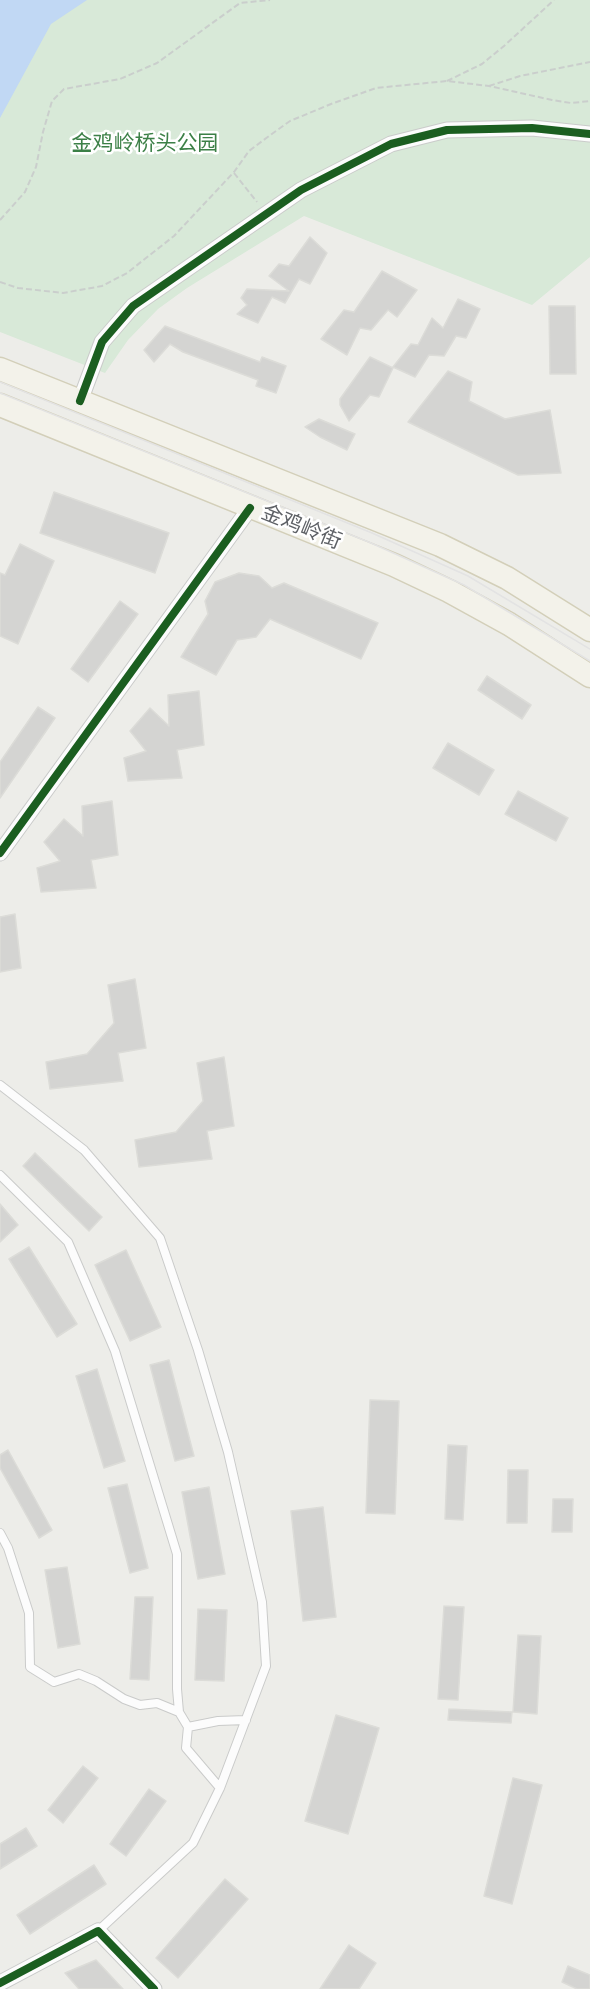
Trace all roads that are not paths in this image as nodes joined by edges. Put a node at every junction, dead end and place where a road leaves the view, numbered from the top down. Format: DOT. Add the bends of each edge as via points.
graph roads {
  1 [pos="590,134"];
  2 [pos="0,369"];
  3 [pos="80,401"];
  4 [pos="0,405"];
  5 [pos="250,508"];
  6 [pos="590,630"];
  7 [pos="590,676"];
  8 [pos="0,853"];
  9 [pos="0,1085"];
  10 [pos="0,1175"];
  11 [pos="0,1533"];
  12 [pos="179,1712"];
  13 [pos="246,1720"];
  14 [pos="188,1727"];
  15 [pos="219,1788"];
  16 [pos="98,1931"];
  17 [pos="0,1983"];
  18 [pos="154,1989"];
  1 -- 3 [label="street" via="532,128 447,130 391,144 301,190 133,306 102,342"];
  2 -- 3 [label="main road, 金鸡岭街"];
  3 -- 6 [label="main road, 金鸡岭街" via="440,544 507,578"];
  4 -- 5 [label="main road, 金鸡岭街"];
  5 -- 7 [label="main road, 金鸡岭街" via="449,591"];
  5 -- 8 [label="street"];
  9 -- 13 [label="lane" via="84,1150 160,1238 228,1452 262,1602 266,1666"];
  10 -- 12 [label="lane" via="69,1242 118,1361 177,1554"];
  11 -- 12 [label="lane" via="29,1613 30,1667 54,1682 80,1674 124,1699 140,1705 157,1703"];
  12 -- 14 [label="lane"];
  13 -- 14 [label="lane" via="218,1720"];
  13 -- 15 [label="lane"];
  14 -- 15 [label="lane" via="186,1748"];
  15 -- 16 [label="lane" via="193,1843"];
  16 -- 17 [label="street"];
  16 -- 18 [label="street"];
}
